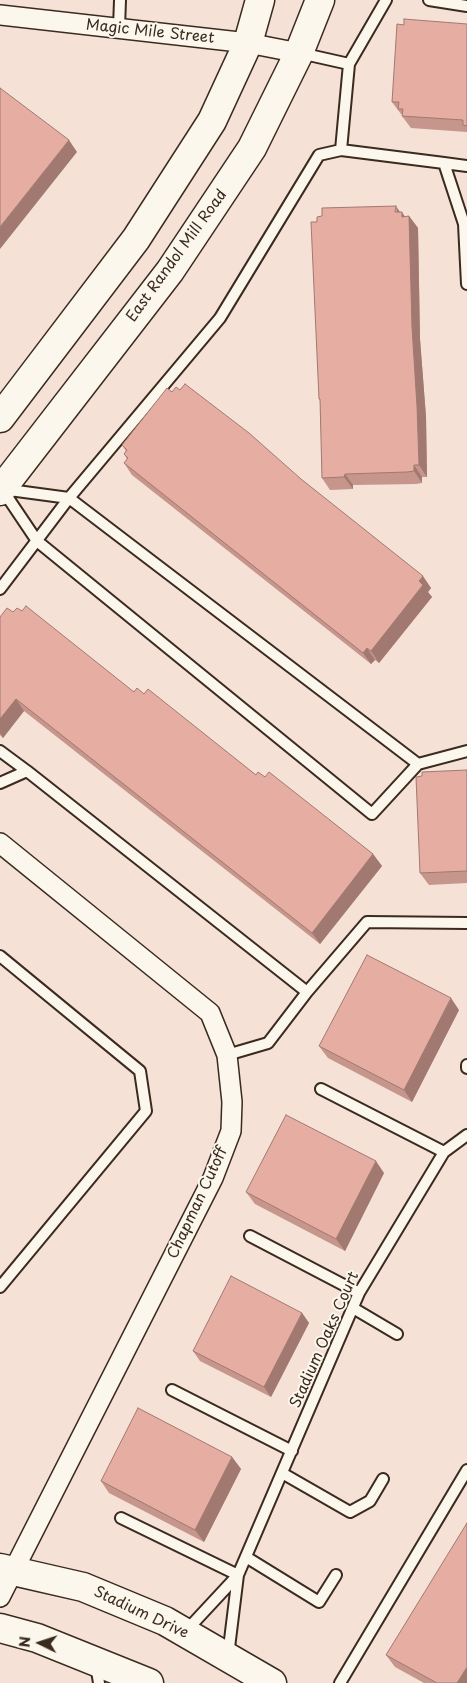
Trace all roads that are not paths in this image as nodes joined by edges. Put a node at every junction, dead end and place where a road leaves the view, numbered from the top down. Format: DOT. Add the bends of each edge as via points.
graph roads {
  1 [pos="120,0"];
  2 [pos="260,0"];
  3 [pos="320,0"];
  4 [pos="386,0"];
  5 [pos="428,0"];
  6 [pos="467,6"];
  7 [pos="0,15"];
  8 [pos="119,28"];
  9 [pos="248,43"];
  10 [pos="299,53"];
  11 [pos="349,64"];
  12 [pos="342,150"];
  13 [pos="444,163"];
  14 [pos="467,166"];
  15 [pos="467,284"];
  16 [pos="0,418"];
  17 [pos="1,489"];
  18 [pos="69,498"];
  19 [pos="37,541"];
  20 [pos="0,589"];
  21 [pos="0,751"];
  22 [pos="467,751"];
  23 [pos="418,764"];
  24 [pos="27,771"];
  25 [pos="0,783"];
  26 [pos="2,849"];
  27 [pos="467,923"];
  28 [pos="0,956"];
  29 [pos="307,992"];
  30 [pos="227,1055"];
  31 [pos="321,1089"];
  32 [pos="467,1135"];
  33 [pos="444,1152"];
  34 [pos="250,1236"];
  35 [pos="0,1287"];
  36 [pos="359,1293"];
  37 [pos="353,1308"];
  38 [pos="397,1334"];
  39 [pos="172,1390"];
  40 [pos="292,1451"];
  41 [pos="467,1470"];
  42 [pos="282,1473"];
  43 [pos="383,1479"];
  44 [pos="121,1518"];
  45 [pos="246,1557"];
  46 [pos="7,1569"];
  47 [pos="238,1575"];
  48 [pos="336,1575"];
  49 [pos="0,1597"];
  50 [pos="0,1628"];
  51 [pos="185,1632"];
  52 [pos="228,1657"];
  53 [pos="97,1672"];
  54 [pos="149,1683"];
  55 [pos="272,1683"];
  56 [pos="340,1683"];
  1 -- 8 [label="lane"];
  2 -- 9 [label="main road"];
  3 -- 10 [label="main road, East Randol Mill Road"];
  4 -- 11 [label="lane"];
  5 -- 6 [label="lane"];
  7 -- 8 [label="street, Magic Mile Street"];
  8 -- 9 [label="street, Magic Mile Street"];
  9 -- 10 [label="street, Magic Mile Street"];
  9 -- 16 [label="main road" via="212,122 136,239"];
  10 -- 11 [label="lane"];
  10 -- 17 [label="main road, East Randol Mill Road" via="252,148 174,265"];
  11 -- 12 [label="lane"];
  12 -- 13 [label="lane"];
  12 -- 18 [label="lane" via="318,155 220,318"];
  13 -- 14 [label="lane"];
  13 -- 15 [label="lane" via="464,224"];
  17 -- 18 [label="lane"];
  17 -- 19 [label="lane"];
  18 -- 19 [label="lane"];
  18 -- 23 [label="lane"];
  19 -- 20 [label="lane"];
  19 -- 23 [label="lane" via="372,814"];
  21 -- 24 [label="lane"];
  22 -- 23 [label="lane"];
  24 -- 25 [label="lane"];
  24 -- 29 [label="lane"];
  26 -- 30 [label="street, Chapman Cutoff" via="210,1013"];
  27 -- 29 [label="lane" via="367,922"];
  28 -- 35 [label="lane" via="140,1071 146,1111"];
  29 -- 30 [label="lane" via="268,1043"];
  30 -- 46 [label="street, Chapman Cutoff" via="232,1102 230,1130 213,1178"];
  31 -- 33 [label="lane"];
  32 -- 33 [label="lane, Stadium Oaks Court"];
  33 -- 36 [label="lane, Stadium Oaks Court"];
  34 -- 36 [label="lane"];
  36 -- 37 [label="lane, Stadium Oaks Court"];
  37 -- 38 [label="lane"];
  37 -- 40 [label="lane, Stadium Oaks Court"];
  39 -- 40 [label="lane"];
  40 -- 42 [label="lane, Stadium Oaks Court"];
  41 -- 56 [label="lane"];
  42 -- 43 [label="lane" via="350,1512 370,1501"];
  42 -- 45 [label="lane, Stadium Oaks Court"];
  44 -- 47 [label="lane"];
  45 -- 47 [label="lane, Stadium Oaks Court"];
  45 -- 48 [label="lane" via="319,1602"];
  46 -- 49 [label="street, Chapman Cutoff"];
  46 -- 51 [label="main road, Stadium Drive" via="83,1587"];
  47 -- 51 [label="lane, Stadium Oaks Court"];
  47 -- 52 [label="lane, Stadium Oaks Court"];
  50 -- 53 [label="main road" via="37,1638"];
  51 -- 52 [label="main road, Stadium Drive"];
  52 -- 55 [label="main road, Stadium Drive"];
  53 -- 54 [label="main road"];
}
